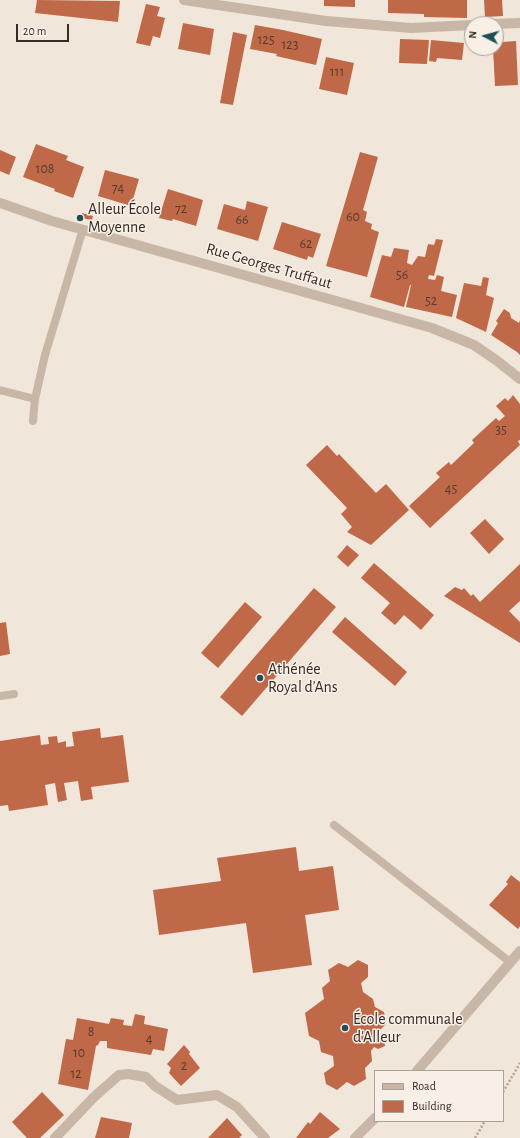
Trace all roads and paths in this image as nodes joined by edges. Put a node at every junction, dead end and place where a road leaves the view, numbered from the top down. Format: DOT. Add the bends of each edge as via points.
graph roads {
  1 [pos="184,0"];
  2 [pos="520,22"];
  3 [pos="504,23"];
  4 [pos="464,25"];
  5 [pos="0,203"];
  6 [pos="83,229"];
  7 [pos="520,379"];
  8 [pos="0,390"];
  9 [pos="35,399"];
  10 [pos="33,421"];
  11 [pos="14,694"];
  12 [pos="0,696"];
  13 [pos="334,825"];
  14 [pos="520,951"];
  15 [pos="510,962"];
  16 [pos="520,1063"];
  17 [pos="418,1070"];
  18 [pos="504,1090"];
  19 [pos="374,1119"];
  20 [pos="485,1122"];
  21 [pos="55,1138"];
  22 [pos="265,1138"];
  23 [pos="355,1138"];
  24 [pos="475,1138"];
  1 -- 4 [label="street" via="342,22 411,28"];
  2 -- 3 [label="street"];
  5 -- 6 [label="street, Rue Georges Truffaut"];
  6 -- 7 [label="street, Rue Georges Truffaut" via="432,328 474,345"];
  6 -- 9 [label="lane" via="45,355"];
  8 -- 9 [label="lane"];
  9 -- 10 [label="lane"];
  11 -- 12 [label="lane"];
  13 -- 15 [label="lane"];
  14 -- 15 [label="street"];
  15 -- 17 [label="street"];
  16 -- 18 [label="path"];
  19 -- 23 [label="street"];
  20 -- 24 [label="path"];
  21 -- 22 [label="street" via="119,1075 128,1074 146,1077 177,1100 218,1095 237,1107"];
}
